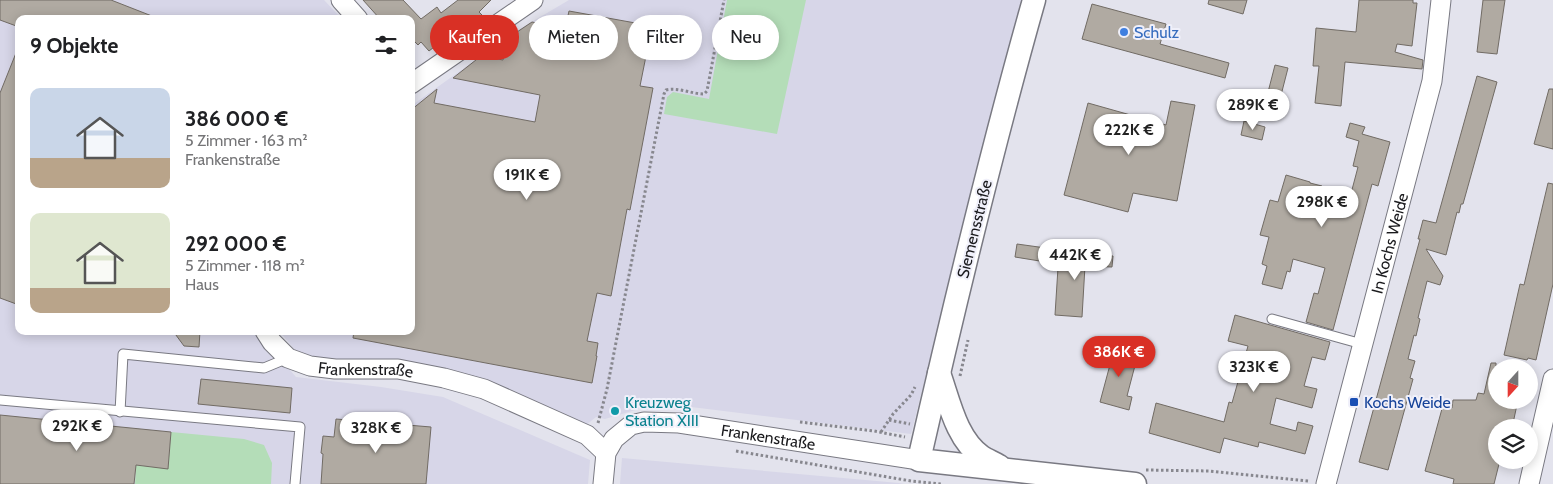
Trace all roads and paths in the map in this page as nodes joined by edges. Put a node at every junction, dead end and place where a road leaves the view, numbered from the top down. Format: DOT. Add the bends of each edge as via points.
graph roads {
  1 [pos="341,0"];
  2 [pos="533,0"];
  3 [pos="724,0"];
  4 [pos="1034,0"];
  5 [pos="1441,0"];
  6 [pos="354,15"];
  7 [pos="415,79"];
  8 [pos="1272,319"];
  9 [pos="268,335"];
  10 [pos="1362,344"];
  11 [pos="288,358"];
  12 [pos="939,373"];
  13 [pos="1553,379"];
  14 [pos="0,400"];
  15 [pos="120,412"];
  16 [pos="596,428"];
  17 [pos="732,450"];
  18 [pos="606,452"];
  19 [pos="919,460"];
  20 [pos="1007,470"];
  21 [pos="1126,480"];
  22 [pos="1326,483"];
  23 [pos="295,484"];
  24 [pos="603,484"];
  25 [pos="942,484"];
  26 [pos="1529,484"];
  1 -- 6 [label="street"];
  2 -- 7 [label="street"];
  3 -- 16 [label="path" via="707,91 699,94 671,89 664,94 607,389"];
  4 -- 12 [label="street, Siemensstraße" via="1004,106"];
  5 -- 10 [label="street, In Kochs Weide" via="1432,81"];
  8 -- 10 [label="lane"];
  9 -- 11 [label="street, Frankenstraße"];
  10 -- 22 [label="street, In Kochs Weide"];
  11 -- 15 [label="lane" via="264,368 123,354"];
  11 -- 18 [label="street, Frankenstraße" via="310,366 336,369 398,369 476,387 587,435"];
  12 -- 19 [label="street, Siemensstraße"];
  12 -- 20 [label="street" via="960,430 974,450"];
  13 -- 26 [label="street"];
  14 -- 15 [label="lane"];
  15 -- 23 [label="lane" via="300,427"];
  17 -- 25 [label="path"];
  18 -- 19 [label="street, Frankenstraße" via="614,439 630,425 644,422 679,423"];
  18 -- 24 [label="street"];
  19 -- 20 [label="street, Frankenstraße"];
  20 -- 21 [label="street, Frankenstraße"];
  21 -- 22 [label="path" via="1210,471"];
}
